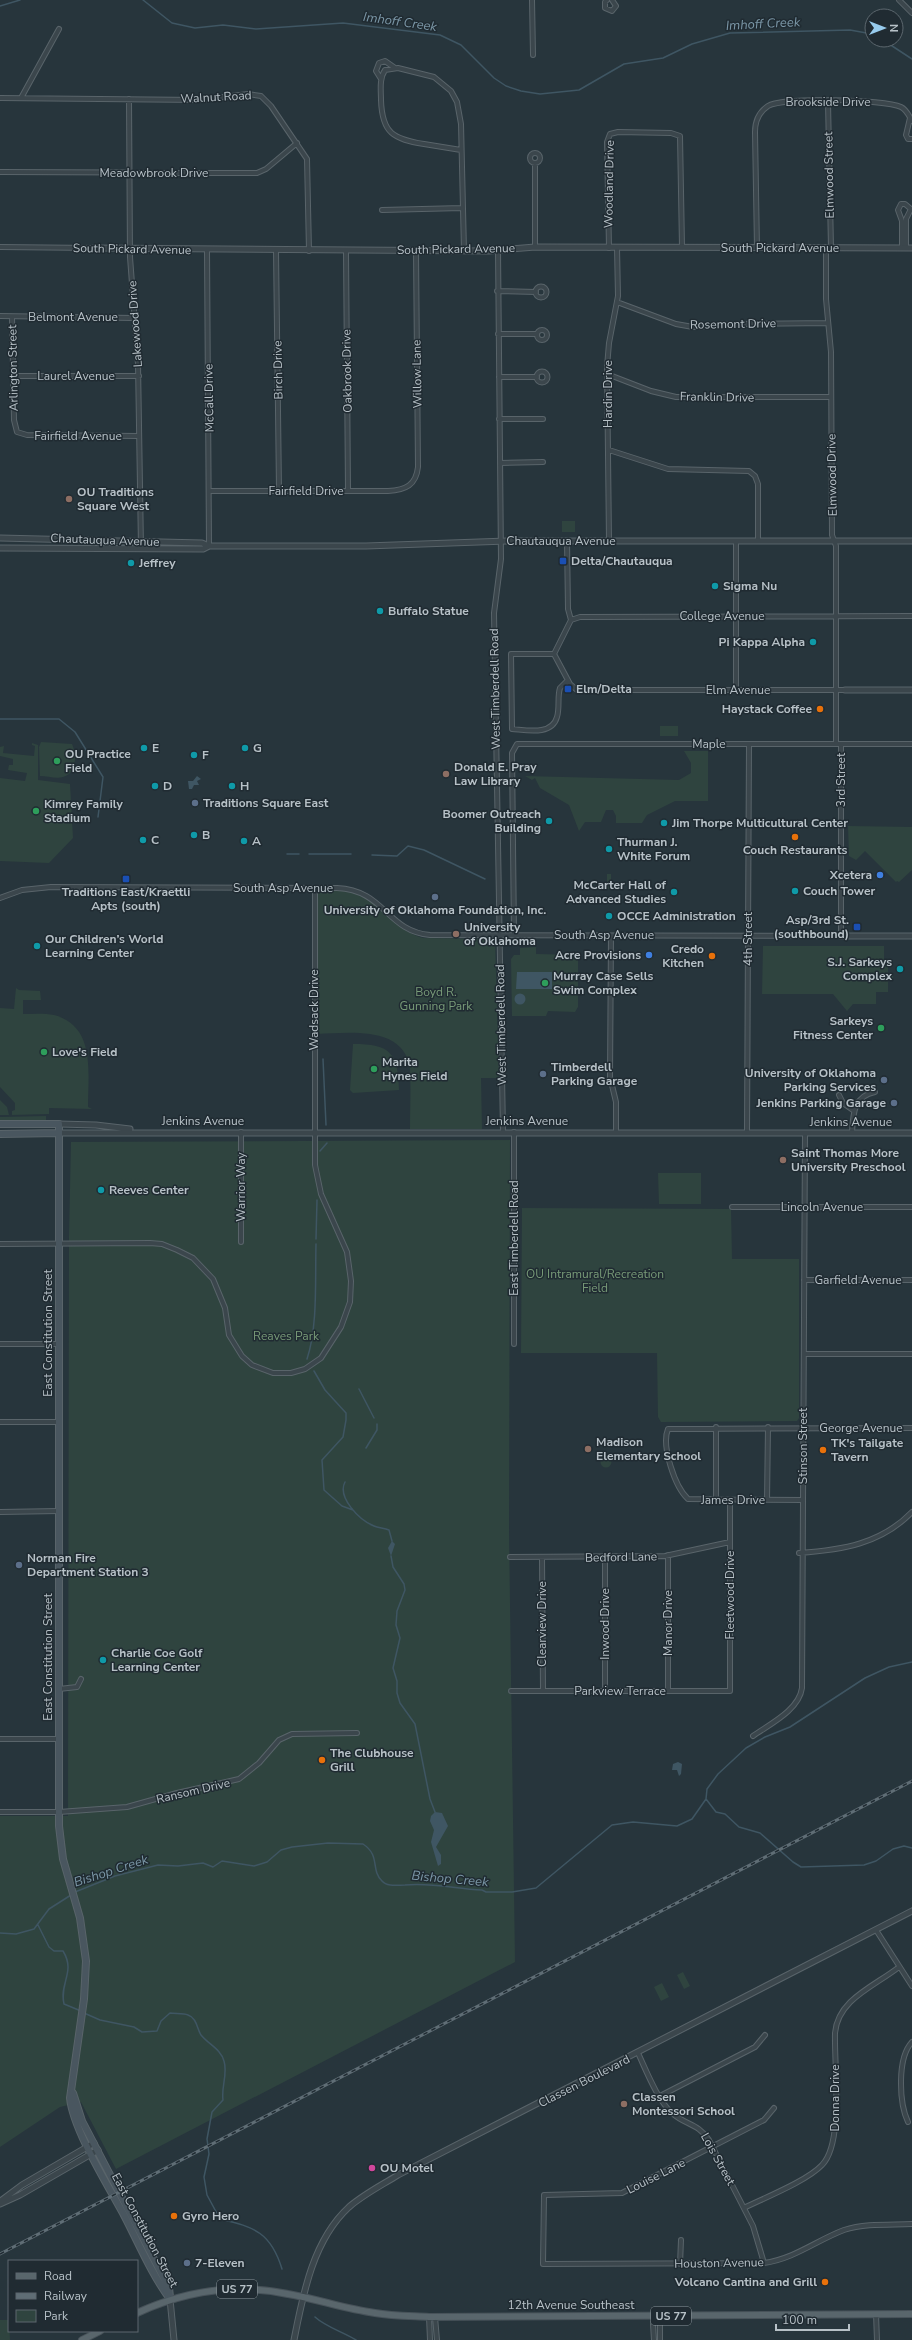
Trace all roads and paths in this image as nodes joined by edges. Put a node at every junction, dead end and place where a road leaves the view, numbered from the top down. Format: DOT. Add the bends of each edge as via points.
graph roads {
  1 [pos="532,0"];
  2 [pos="607,0"];
  3 [pos="612,0"];
  4 [pos="899,0"];
  5 [pos="912,6"];
  6 [pos="907,8"];
  7 [pos="912,13"];
  8 [pos="59,29"];
  9 [pos="533,55"];
  10 [pos="395,68"];
  11 [pos="381,79"];
  12 [pos="0,98"];
  13 [pos="21,98"];
  14 [pos="129,99"];
  15 [pos="828,102"];
  16 [pos="911,120"];
  17 [pos="912,140"];
  18 [pos="297,143"];
  19 [pos="461,150"];
  20 [pos="535,163"];
  21 [pos="0,172"];
  22 [pos="129,173"];
  23 [pos="462,208"];
  24 [pos="382,210"];
  25 [pos="0,247"];
  26 [pos="535,247"];
  27 [pos="682,247"];
  28 [pos="907,247"];
  29 [pos="94,248"];
  30 [pos="130,248"];
  31 [pos="609,248"];
  32 [pos="617,248"];
  33 [pos="757,248"];
  34 [pos="828,248"];
  35 [pos="207,250"];
  36 [pos="276,250"];
  37 [pos="498,250"];
  38 [pos="309,251"];
  39 [pos="346,251"];
  40 [pos="416,251"];
  41 [pos="464,251"];
  42 [pos="497,291"];
  43 [pos="536,292"];
  44 [pos="617,302"];
  45 [pos="0,316"];
  46 [pos="12,317"];
  47 [pos="134,318"];
  48 [pos="828,323"];
  49 [pos="498,334"];
  50 [pos="536,334"];
  51 [pos="607,374"];
  52 [pos="14,376"];
  53 [pos="139,376"];
  54 [pos="499,377"];
  55 [pos="537,377"];
  56 [pos="831,397"];
  57 [pos="500,419"];
  58 [pos="543,419"];
  59 [pos="18,432"];
  60 [pos="140,436"];
  61 [pos="608,450"];
  62 [pos="543,462"];
  63 [pos="500,463"];
  64 [pos="279,490"];
  65 [pos="348,490"];
  66 [pos="402,490"];
  67 [pos="210,491"];
  68 [pos="0,538"];
  69 [pos="141,541"];
  70 [pos="567,541"];
  71 [pos="609,541"];
  72 [pos="736,541"];
  73 [pos="758,541"];
  74 [pos="834,541"];
  75 [pos="912,541"];
  76 [pos="501,542"];
  77 [pos="209,546"];
  78 [pos="0,548"];
  79 [pos="141,548"];
  80 [pos="736,616"];
  81 [pos="836,616"];
  82 [pos="912,616"];
  83 [pos="571,620"];
  84 [pos="554,654"];
  85 [pos="568,680"];
  86 [pos="736,690"];
  87 [pos="836,690"];
  88 [pos="845,690"];
  89 [pos="912,690"];
  90 [pos="749,744"];
  91 [pos="836,744"];
  92 [pos="841,744"];
  93 [pos="912,744"];
  94 [pos="315,888"];
  95 [pos="0,898"];
  96 [pos="514,935"];
  97 [pos="500,936"];
  98 [pos="611,936"];
  99 [pos="748,936"];
  100 [pos="841,936"];
  101 [pos="912,936"];
  102 [pos="875,1092"];
  103 [pos="839,1095"];
  104 [pos="853,1110"];
  105 [pos="0,1124"];
  106 [pos="59,1124"];
  107 [pos="142,1131"];
  108 [pos="241,1132"];
  109 [pos="314,1132"];
  110 [pos="503,1132"];
  111 [pos="514,1132"];
  112 [pos="616,1132"];
  113 [pos="59,1133"];
  114 [pos="747,1133"];
  115 [pos="805,1133"];
  116 [pos="852,1133"];
  117 [pos="912,1133"];
  118 [pos="0,1134"];
  119 [pos="732,1207"];
  120 [pos="804,1207"];
  121 [pos="912,1208"];
  122 [pos="240,1242"];
  123 [pos="59,1243"];
  124 [pos="0,1244"];
  125 [pos="804,1280"];
  126 [pos="912,1280"];
  127 [pos="0,1344"];
  128 [pos="60,1344"];
  129 [pos="514,1344"];
  130 [pos="804,1354"];
  131 [pos="912,1354"];
  132 [pos="0,1422"];
  133 [pos="60,1422"];
  134 [pos="716,1427"];
  135 [pos="768,1427"];
  136 [pos="803,1427"];
  137 [pos="912,1428"];
  138 [pos="667,1432"];
  139 [pos="716,1500"];
  140 [pos="730,1500"];
  141 [pos="767,1500"];
  142 [pos="803,1500"];
  143 [pos="0,1512"];
  144 [pos="59,1512"];
  145 [pos="912,1512"];
  146 [pos="730,1542"];
  147 [pos="801,1552"];
  148 [pos="668,1556"];
  149 [pos="510,1557"];
  150 [pos="542,1557"];
  151 [pos="605,1557"];
  152 [pos="81,1679"];
  153 [pos="59,1688"];
  154 [pos="511,1691"];
  155 [pos="543,1691"];
  156 [pos="605,1691"];
  157 [pos="668,1691"];
  158 [pos="730,1691"];
  159 [pos="356,1734"];
  160 [pos="753,1736"];
  161 [pos="0,1739"];
  162 [pos="59,1739"];
  163 [pos="0,1812"];
  164 [pos="59,1812"];
  165 [pos="912,1911"];
  166 [pos="876,1930"];
  167 [pos="899,1966"];
  168 [pos="912,1986"];
  169 [pos="765,2035"];
  170 [pos="912,2042"];
  171 [pos="638,2053"];
  172 [pos="72,2090"];
  173 [pos="660,2096"];
  174 [pos="774,2108"];
  175 [pos="908,2122"];
  176 [pos="94,2143"];
  177 [pos="88,2146"];
  178 [pos="713,2146"];
  179 [pos="98,2150"];
  180 [pos="92,2154"];
  181 [pos="40,2175"];
  182 [pos="44,2181"];
  183 [pos="0,2203"];
  184 [pos="744,2208"];
  185 [pos="912,2224"];
  186 [pos="681,2240"];
  187 [pos="764,2263"];
  188 [pos="543,2264"];
  189 [pos="680,2264"];
  190 [pos="304,2298"];
  191 [pos="170,2299"];
  192 [pos="138,2313"];
  193 [pos="876,2314"];
  194 [pos="912,2314"];
  195 [pos="656,2316"];
  196 [pos="432,2317"];
  197 [pos="98,2332"];
  198 [pos="82,2340"];
  199 [pos="174,2340"];
  200 [pos="294,2340"];
  201 [pos="430,2340"];
  202 [pos="437,2340"];
  203 [pos="654,2340"];
  204 [pos="660,2340"];
  205 [pos="877,2340"];
  1 -- 9 [label="street"];
  2 -- 3 [label="street" via="604,2 605,8 612,11 616,6"];
  4 -- 6 [label="street"];
  5 -- 6 [label="street"];
  6 -- 7 [label="street"];
  8 -- 13 [label="street"];
  10 -- 11 [label="street" via="388,68"];
  10 -- 11 [label="street" via="385,61 378,63 376,71"];
  10 -- 19 [label="street" via="429,74 451,91 460,114"];
  11 -- 19 [label="street" via="382,119 391,133 405,141"];
  12 -- 13 [label="street, Walnut Road"];
  13 -- 14 [label="street, Walnut Road"];
  14 -- 18 [label="street, Walnut Road" via="199,100 242,94 258,95 271,106"];
  14 -- 22 [label="street, Lakewood Drive"];
  15 -- 16 [label="street, Brookside Drive" via="883,103 902,108"];
  15 -- 33 [label="street, Brookside Drive" via="777,102 765,108 757,120"];
  15 -- 34 [label="street, Elmwood Street"];
  16 -- 17 [label="street, Brookside Drive" via="906,135"];
  18 -- 22 [label="street, Meadowbrook Drive" via="266,170 257,173"];
  18 -- 38 [label="street, Walnut Road" via="305,154 308,166"];
  19 -- 23 [label="street"];
  20 -- 26 [label="street"];
  21 -- 22 [label="street, Meadowbrook Drive"];
  22 -- 30 [label="street, Lakewood Drive"];
  23 -- 24 [label="street"];
  23 -- 41 [label="street"];
  25 -- 29 [label="street, South Pickard Avenue"];
  26 -- 31 [label="street, South Pickard Avenue"];
  26 -- 37 [label="street, South Pickard Avenue"];
  27 -- 31 [label="street, Woodland Drive" via="680,136 671,133 618,132 610,134 607,142"];
  27 -- 32 [label="street, South Pickard Avenue"];
  27 -- 33 [label="street, South Pickard Avenue"];
  28 -- 28 [label="street" via="906,219 911,209 901,204 898,210"];
  28 -- 34 [label="street, South Pickard Avenue"];
  29 -- 30 [label="street, South Pickard Avenue"];
  30 -- 35 [label="street, South Pickard Avenue"];
  30 -- 47 [label="street, Lakewood Drive"];
  31 -- 32 [label="street, South Pickard Avenue"];
  32 -- 44 [label="street, Hardin Drive"];
  33 -- 34 [label="street, South Pickard Avenue"];
  34 -- 48 [label="street, Elmwood Drive"];
  35 -- 36 [label="street, South Pickard Avenue"];
  35 -- 67 [label="street, McCall Drive"];
  36 -- 38 [label="street, South Pickard Avenue"];
  36 -- 64 [label="street, Birch Drive"];
  37 -- 41 [label="street, South Pickard Avenue"];
  37 -- 42 [label="street, West Timberdell Road"];
  38 -- 39 [label="street, South Pickard Avenue"];
  39 -- 40 [label="street, South Pickard Avenue"];
  39 -- 65 [label="street, Oakbrook Drive"];
  40 -- 41 [label="street, South Pickard Avenue"];
  40 -- 66 [label="street, Willow Lane" via="418,467 414,482"];
  42 -- 43 [label="street"];
  42 -- 49 [label="street, West Timberdell Road"];
  44 -- 48 [label="street, Rosemont Drive" via="676,324 689,326"];
  44 -- 51 [label="street, Hardin Drive" via="609,343"];
  45 -- 46 [label="street, Arlington Street"];
  46 -- 47 [label="street, Belmont Avenue"];
  46 -- 52 [label="street, Arlington Street"];
  47 -- 53 [label="street, Lakewood Drive"];
  48 -- 56 [label="street, Elmwood Drive"];
  49 -- 50 [label="street"];
  49 -- 54 [label="street, West Timberdell Road"];
  51 -- 56 [label="street, Franklin Drive" via="651,391 676,396"];
  51 -- 61 [label="street, Hardin Drive"];
  52 -- 53 [label="street, Laurel Avenue"];
  52 -- 59 [label="street, Arlington Street" via="14,424"];
  53 -- 60 [label="street, Lakewood Drive"];
  54 -- 55 [label="street"];
  54 -- 57 [label="street, West Timberdell Road"];
  56 -- 74 [label="street, Elmwood Drive"];
  57 -- 58 [label="street"];
  57 -- 63 [label="street, West Timberdell Road"];
  59 -- 60 [label="street, Fairfield Avenue" via="27,435"];
  60 -- 69 [label="street, Lakewood Drive"];
  61 -- 71 [label="street, Hardin Drive"];
  61 -- 73 [label="street" via="668,468 749,471 755,476 758,484"];
  62 -- 63 [label="street"];
  63 -- 76 [label="street, West Timberdell Road"];
  64 -- 65 [label="street, Fairfield Drive"];
  64 -- 67 [label="street, Fairfield Drive"];
  65 -- 66 [label="street, Fairfield Drive"];
  67 -- 77 [label="street, McCall Drive"];
  68 -- 69 [label="street, Chautauqua Avenue"];
  69 -- 77 [label="street, Chautauqua Avenue" via="202,543"];
  69 -- 79 [label="street, Lakewood Drive"];
  70 -- 71 [label="street, Chautauqua Avenue"];
  70 -- 76 [label="street, Chautauqua Avenue"];
  70 -- 83 [label="street" via="568,609"];
  71 -- 72 [label="street, Chautauqua Avenue"];
  72 -- 73 [label="street, Chautauqua Avenue"];
  72 -- 80 [label="street"];
  73 -- 74 [label="street, Chautauqua Avenue"];
  74 -- 75 [label="street, Chautauqua Avenue"];
  74 -- 81 [label="street, Elmwood Drive"];
  76 -- 77 [label="street, Chautauqua Avenue" via="366,546"];
  76 -- 97 [label="street, West Timberdell Road" via="494,613"];
  77 -- 79 [label="street, Chautauqua Avenue" via="203,549"];
  78 -- 79 [label="street, Chautauqua Avenue"];
  80 -- 81 [label="street, College Avenue"];
  80 -- 83 [label="street, College Avenue" via="580,617"];
  80 -- 86 [label="street"];
  81 -- 82 [label="street, College Avenue"];
  81 -- 87 [label="street, Elmwood Drive"];
  83 -- 84 [label="street"];
  84 -- 85 [label="street, Elm Avenue"];
  84 -- 85 [label="street" via="511,654 512,729 540,730 550,727 557,717 560,688"];
  85 -- 86 [label="street, Elm Avenue" via="575,689 582,691"];
  86 -- 87 [label="street, Elm Avenue"];
  87 -- 88 [label="street, Elm Avenue"];
  87 -- 91 [label="street, Elmwood Drive"];
  88 -- 89 [label="street, Elm Avenue"];
  90 -- 91 [label="street, Maple"];
  90 -- 96 [label="street, Maple" via="515,746 512,753"];
  90 -- 99 [label="street, 4th Street"];
  91 -- 92 [label="street, Maple"];
  92 -- 93 [label="street, Maple"];
  92 -- 100 [label="street, 3rd Street"];
  94 -- 95 [label="street, South Asp Avenue" via="51,887 22,890"];
  94 -- 97 [label="street, South Asp Avenue" via="349,888 363,893 402,927 422,935"];
  94 -- 109 [label="street, Wadsack Drive"];
  96 -- 97 [label="street, South Asp Avenue"];
  96 -- 98 [label="street, South Asp Avenue"];
  97 -- 110 [label="street, West Timberdell Road"];
  98 -- 99 [label="street, South Asp Avenue"];
  98 -- 112 [label="street" via="610,1077 616,1102"];
  99 -- 100 [label="street, South Asp Avenue"];
  99 -- 114 [label="street, 4th Street"];
  100 -- 101 [label="street, South Asp Avenue"];
  102 -- 104 [label="street" via="862,1098"];
  103 -- 104 [label="street"];
  104 -- 116 [label="street"];
  105 -- 106 [label="main road, Jenkins Avenue"];
  106 -- 107 [label="street, Jenkins Avenue" via="96,1125"];
  106 -- 113 [label="main road, East Constitution Street"];
  107 -- 108 [label="street, Jenkins Avenue"];
  107 -- 113 [label="street, Jenkins Avenue"];
  108 -- 109 [label="street, Jenkins Avenue"];
  108 -- 122 [label="street, Warrior Way"];
  109 -- 110 [label="street, Jenkins Avenue"];
  109 -- 123 [label="street, Wadsack Drive" via="317,1179 346,1252 351,1281 350,1302 342,1327 321,1358 305,1369 291,1373 273,1373 252,1365 242,1356 229,1335 226,1308 213,1279 193,1258 162,1244"];
  110 -- 111 [label="street, Jenkins Avenue"];
  111 -- 112 [label="street, Jenkins Avenue"];
  111 -- 129 [label="street, East Timberdell Road"];
  112 -- 114 [label="street, Jenkins Avenue"];
  113 -- 118 [label="main road, Jenkins Avenue"];
  113 -- 123 [label="main road, East Constitution Street"];
  114 -- 115 [label="street, Jenkins Avenue"];
  115 -- 116 [label="street, Jenkins Avenue"];
  115 -- 120 [label="street, Stinson Street"];
  116 -- 117 [label="street, Jenkins Avenue"];
  119 -- 120 [label="street, Lincoln Avenue"];
  120 -- 121 [label="street, Lincoln Avenue"];
  120 -- 125 [label="street, Stinson Street"];
  123 -- 124 [label="street, Wadsack Drive"];
  123 -- 128 [label="main road, East Constitution Street"];
  125 -- 126 [label="street, Garfield Avenue"];
  125 -- 130 [label="street, Stinson Street"];
  127 -- 128 [label="street"];
  128 -- 133 [label="main road, East Constitution Street"];
  130 -- 131 [label="street"];
  130 -- 136 [label="street, Stinson Street"];
  132 -- 133 [label="street"];
  133 -- 144 [label="main road, East Constitution Street"];
  134 -- 135 [label="street, George Avenue"];
  134 -- 138 [label="street, George Avenue" via="674,1428"];
  134 -- 139 [label="street"];
  135 -- 136 [label="street, George Avenue"];
  135 -- 141 [label="street"];
  136 -- 137 [label="street, George Avenue"];
  136 -- 142 [label="street, Stinson Street"];
  138 -- 139 [label="street, James Drive" via="670,1463 684,1494 690,1500"];
  139 -- 140 [label="street, James Drive"];
  140 -- 141 [label="street, James Drive"];
  140 -- 146 [label="street, Fleetwood Drive"];
  141 -- 142 [label="street, James Drive"];
  142 -- 147 [label="street, Stinson Street"];
  143 -- 144 [label="street"];
  144 -- 153 [label="main road, East Constitution Street"];
  145 -- 147 [label="street" via="892,1529 861,1544 825,1552"];
  146 -- 148 [label="street, Bedford Lane"];
  146 -- 158 [label="street, Fleetwood Drive"];
  147 -- 160 [label="street, Stinson Street" via="802,1692 793,1707"];
  148 -- 151 [label="street, Bedford Lane"];
  148 -- 157 [label="street, Manor Drive"];
  149 -- 150 [label="street, Bedford Lane"];
  150 -- 151 [label="street, Bedford Lane"];
  150 -- 155 [label="street, Clearview Drive"];
  151 -- 156 [label="street, Inwood Drive"];
  152 -- 153 [label="street" via="77,1687"];
  153 -- 162 [label="main road, East Constitution Street"];
  154 -- 155 [label="street, Parkview Terrace"];
  155 -- 156 [label="street, Parkview Terrace"];
  156 -- 157 [label="street, Parkview Terrace"];
  157 -- 158 [label="street, Parkview Terrace"];
  159 -- 164 [label="street, Ransom Drive" via="292,1734 279,1740 250,1773 232,1782 177,1793 127,1807"];
  161 -- 162 [label="street"];
  162 -- 164 [label="main road, East Constitution Street"];
  163 -- 164 [label="street, Ransom Drive"];
  164 -- 172 [label="main road, East Constitution Street" via="61,1847 78,1909 86,1961 83,2008"];
  165 -- 166 [label="street, Classen Boulevard"];
  166 -- 167 [label="street"];
  166 -- 171 [label="street, Classen Boulevard"];
  167 -- 168 [label="street"];
  167 -- 184 [label="street, Donna Drive" via="850,2001 838,2018 835,2033 835,2137 826,2161 808,2175"];
  169 -- 173 [label="street" via="755,2046"];
  170 -- 175 [label="street" via="904,2055 902,2068 902,2110"];
  171 -- 173 [label="street, Lois Street"];
  171 -- 190 [label="street, Classen Boulevard" via="398,2175 357,2201 335,2222 324,2239"];
  172 -- 176 [label="main road, East Constitution Street" via="79,2114"];
  172 -- 177 [label="main road, East Constitution Street" via="70,2098 73,2115"];
  173 -- 178 [label="street, Lois Street" via="672,2114 702,2129"];
  174 -- 178 [label="street, Louise Lane" via="764,2120"];
  176 -- 177 [label="street"];
  176 -- 179 [label="main road, East Constitution Street"];
  177 -- 180 [label="main road, East Constitution Street"];
  177 -- 181 [label="street"];
  178 -- 184 [label="street, Lois Street"];
  178 -- 188 [label="street, Louise Lane" via="622,2193 544,2195"];
  179 -- 180 [label="street"];
  179 -- 191 [label="main road, East Constitution Street" via="169,2288"];
  180 -- 182 [label="street"];
  180 -- 191 [label="main road, East Constitution Street"];
  181 -- 182 [label="street"];
  181 -- 183 [label="street"];
  182 -- 183 [label="street"];
  184 -- 187 [label="street, Lois Street" via="758,2238"];
  185 -- 187 [label="street, Houston Avenue" via="856,2227 835,2234 787,2258"];
  186 -- 189 [label="street"];
  187 -- 189 [label="street, Houston Avenue"];
  188 -- 189 [label="street, Houston Avenue"];
  190 -- 191 [label="main road, US 77" via="252,2288 202,2292"];
  190 -- 196 [label="main road, 12th Avenue Southeast / US 77" via="375,2314"];
  190 -- 200 [label="street, Classen Boulevard"];
  191 -- 192 [label="main road, US 77"];
  191 -- 199 [label="street"];
  193 -- 194 [label="main road, 12th Avenue Southeast / US 77"];
  193 -- 195 [label="main road, 12th Avenue Southeast / US 77"];
  193 -- 205 [label="street"];
  195 -- 196 [label="main road, 12th Avenue Southeast / US 77"];
  195 -- 203 [label="street" via="653,2324"];
  195 -- 204 [label="street" via="660,2323"];
  196 -- 201 [label="street"];
  196 -- 202 [label="street"];
  197 -- 198 [label="main road"];
}
